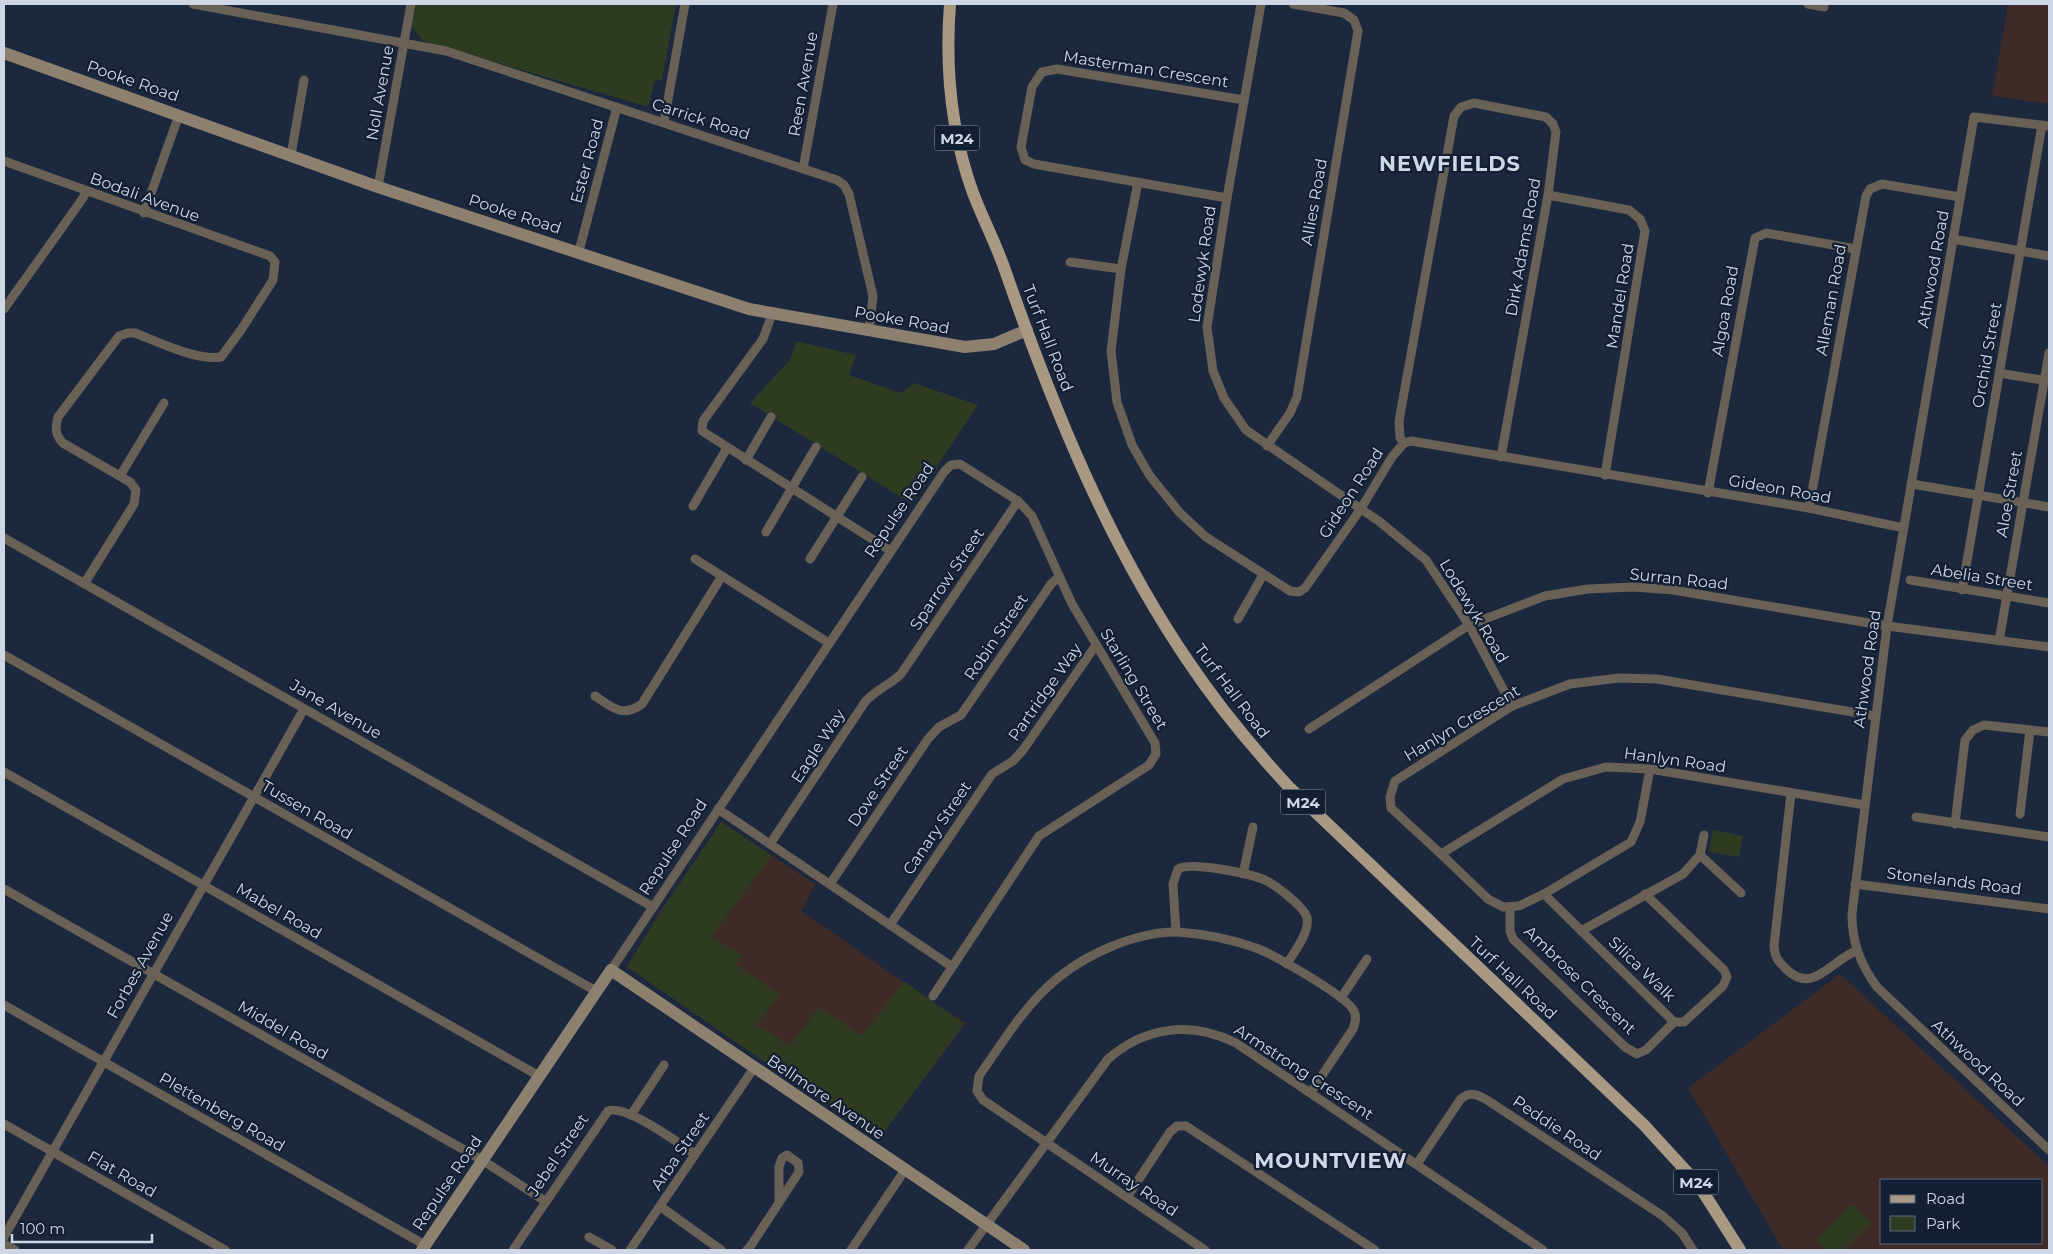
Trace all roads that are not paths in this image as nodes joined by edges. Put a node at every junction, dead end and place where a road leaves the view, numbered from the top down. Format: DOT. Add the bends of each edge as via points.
graph roads {
  1 [pos="194,4"];
  2 [pos="411,4"];
  3 [pos="686,4"];
  4 [pos="833,4"];
  5 [pos="950,4"];
  6 [pos="1261,4"];
  7 [pos="1293,4"];
  8 [pos="1808,4"];
  9 [pos="1824,7"];
  10 [pos="404,42"];
  11 [pos="4,53"];
  12 [pos="304,80"];
  13 [pos="1244,100"];
  14 [pos="617,107"];
  15 [pos="179,115"];
  16 [pos="664,122"];
  17 [pos="2045,126"];
  18 [pos="290,155"];
  19 [pos="4,161"];
  20 [pos="803,169"];
  21 [pos="1138,182"];
  22 [pos="378,187"];
  23 [pos="86,191"];
  24 [pos="1548,195"];
  25 [pos="1960,197"];
  26 [pos="1227,198"];
  27 [pos="144,213"];
  28 [pos="1953,239"];
  29 [pos="1856,249"];
  30 [pos="579,251"];
  31 [pos="2020,251"];
  32 [pos="2049,256"];
  33 [pos="1070,262"];
  34 [pos="1121,269"];
  35 [pos="4,309"];
  36 [pos="772,314"];
  37 [pos="1027,330"];
  38 [pos="869,331"];
  39 [pos="2049,353"];
  40 [pos="1999,373"];
  41 [pos="2047,380"];
  42 [pos="164,403"];
  43 [pos="771,418"];
  44 [pos="1404,444"];
  45 [pos="1267,446"];
  46 [pos="816,447"];
  47 [pos="727,448"];
  48 [pos="1501,456"];
  49 [pos="746,460"];
  50 [pos="954,464"];
  51 [pos="1605,475"];
  52 [pos="120,476"];
  53 [pos="862,477"];
  54 [pos="1912,484"];
  55 [pos="791,488"];
  56 [pos="1708,492"];
  57 [pos="1977,495"];
  58 [pos="1018,501"];
  59 [pos="2023,502"];
  60 [pos="693,506"];
  61 [pos="2049,507"];
  62 [pos="1810,508"];
  63 [pos="1360,510"];
  64 [pos="837,517"];
  65 [pos="1904,528"];
  66 [pos="766,532"];
  67 [pos="4,538"];
  68 [pos="891,551"];
  69 [pos="695,559"];
  70 [pos="810,559"];
  71 [pos="1263,575"];
  72 [pos="722,576"];
  73 [pos="1059,577"];
  74 [pos="1910,580"];
  75 [pos="84,584"];
  76 [pos="1962,590"];
  77 [pos="2007,596"];
  78 [pos="2049,603"];
  79 [pos="1238,620"];
  80 [pos="1468,625"];
  81 [pos="1887,626"];
  82 [pos="1999,641"];
  83 [pos="829,643"];
  84 [pos="1096,645"];
  85 [pos="2049,647"];
  86 [pos="4,655"];
  87 [pos="901,674"];
  88 [pos="595,696"];
  89 [pos="1512,706"];
  90 [pos="304,708"];
  91 [pos="961,715"];
  92 [pos="1876,716"];
  93 [pos="1309,729"];
  94 [pos="2030,730"];
  95 [pos="2049,732"];
  96 [pos="1018,757"];
  97 [pos="1650,768"];
  98 [pos="4,772"];
  99 [pos="1792,793"];
  100 [pos="254,797"];
  101 [pos="1865,805"];
  102 [pos="718,809"];
  103 [pos="2020,814"];
  104 [pos="1916,818"];
  105 [pos="1955,824"];
  106 [pos="1252,827"];
  107 [pos="1704,835"];
  108 [pos="2049,837"];
  109 [pos="770,844"];
  110 [pos="1441,854"];
  111 [pos="1700,855"];
  112 [pos="1243,874"];
  113 [pos="830,884"];
  114 [pos="1855,884"];
  115 [pos="202,885"];
  116 [pos="4,889"];
  117 [pos="1741,892"];
  118 [pos="1544,894"];
  119 [pos="1645,894"];
  120 [pos="653,907"];
  121 [pos="1510,907"];
  122 [pos="2049,909"];
  123 [pos="890,925"];
  124 [pos="1581,931"];
  125 [pos="1176,932"];
  126 [pos="1856,951"];
  127 [pos="1367,959"];
  128 [pos="1287,964"];
  129 [pos="951,966"];
  130 [pos="611,970"];
  131 [pos="153,974"];
  132 [pos="596,991"];
  133 [pos="933,996"];
  134 [pos="1341,998"];
  135 [pos="4,1005"];
  136 [pos="1674,1022"];
  137 [pos="103,1062"];
  138 [pos="664,1065"];
  139 [pos="754,1068"];
  140 [pos="539,1076"];
  141 [pos="1311,1092"];
  142 [pos="631,1115"];
  143 [pos="4,1124"];
  144 [pos="1046,1144"];
  145 [pos="2049,1150"];
  146 [pos="52,1152"];
  147 [pos="695,1154"];
  148 [pos="482,1160"];
  149 [pos="1416,1164"];
  150 [pos="905,1170"];
  151 [pos="1127,1197"];
  152 [pos="545,1201"];
  153 [pos="779,1203"];
  154 [pos="661,1207"];
  155 [pos="986,1224"];
  156 [pos="4,1237"];
  157 [pos="589,1237"];
  158 [pos="4,1244"];
  159 [pos="423,1248"];
  160 [pos="15,1250"];
  161 [pos="225,1250"];
  162 [pos="512,1250"];
  163 [pos="612,1250"];
  164 [pos="630,1250"];
  165 [pos="721,1250"];
  166 [pos="748,1250"];
  167 [pos="851,1250"];
  168 [pos="968,1250"];
  169 [pos="1024,1250"];
  170 [pos="1205,1250"];
  171 [pos="1375,1250"];
  172 [pos="1543,1250"];
  173 [pos="1693,1250"];
  174 [pos="1740,1250"];
  1 -- 10 [label="street, Carrick Road"];
  2 -- 10 [label="street, Noll Avenue"];
  3 -- 16 [label="street"];
  4 -- 20 [label="street, Reen Avenue"];
  5 -- 37 [label="main road, Turf Hall Road / M24" via="948,62 958,140 973,193"];
  6 -- 13 [label="street, Lodewyk Road"];
  7 -- 45 [label="street, Allies Road" via="1344,13 1354,20 1358,31 1297,397"];
  8 -- 9 [label="street"];
  10 -- 14 [label="street, Carrick Road" via="451,52"];
  10 -- 22 [label="street, Noll Avenue"];
  11 -- 15 [label="street, Pooke Road"];
  12 -- 18 [label="street"];
  13 -- 21 [label="street, Masterman Crescent" via="1057,69 1042,72 1032,88 1021,147 1025,160"];
  13 -- 26 [label="street, Lodewyk Road"];
  14 -- 16 [label="street, Carrick Road"];
  14 -- 30 [label="street, Ester Road"];
  15 -- 18 [label="street, Pooke Road"];
  15 -- 27 [label="street"];
  16 -- 20 [label="street, Carrick Road"];
  17 -- 25 [label="street, Athwood Road" via="1974,118"];
  17 -- 31 [label="street, Orchid Street"];
  18 -- 22 [label="street, Pooke Road"];
  19 -- 23 [label="street, Bodali Avenue"];
  20 -- 38 [label="street, Carrick Road" via="837,180 848,191 873,296"];
  21 -- 26 [label="street, Masterman Crescent"];
  21 -- 34 [label="street, Gideon Road"];
  22 -- 30 [label="street, Pooke Road"];
  23 -- 27 [label="street, Bodali Avenue"];
  23 -- 35 [label="street"];
  24 -- 44 [label="street, Dirk Adams Road" via="1556,139 1553,124 1546,118 1474,103 1461,107 1454,116 1399,421 1400,438"];
  24 -- 48 [label="street, Dirk Adams Road"];
  24 -- 51 [label="street, Mandel Road" via="1626,209 1640,219 1645,231"];
  25 -- 28 [label="street, Athwood Road"];
  25 -- 29 [label="street, Alleman Road" via="1876,185 1866,196"];
  26 -- 45 [label="street, Lodewyk Road" via="1207,327 1213,371 1224,398 1246,430"];
  27 -- 52 [label="street, Bodali Avenue" via="270,256 275,262 273,280 221,356 200,356 128,333 119,336 106,349 58,417 55,428 63,443"];
  28 -- 31 [label="street"];
  28 -- 54 [label="street, Athwood Road"];
  29 -- 56 [label="street, Algoa Road" via="1766,233 1755,238"];
  29 -- 62 [label="street, Alleman Road"];
  30 -- 36 [label="street, Pooke Road" via="729,303"];
  31 -- 32 [label="street"];
  31 -- 40 [label="street, Orchid Street"];
  33 -- 34 [label="street"];
  34 -- 71 [label="street, Gideon Road" via="1111,351 1118,402 1132,445 1150,476 1180,513 1206,537"];
  36 -- 38 [label="street, Pooke Road"];
  36 -- 47 [label="street" via="764,339 701,424 704,435"];
  37 -- 38 [label="street, Pooke Road" via="976,348"];
  37 -- 174 [label="main road, Turf Hall Road / M24" via="1062,418 1118,541 1164,624 1235,726 1288,787 1671,1152 1708,1199"];
  39 -- 41 [label="street, Aloe Street"];
  40 -- 41 [label="street"];
  40 -- 57 [label="street, Orchid Street"];
  41 -- 59 [label="street, Aloe Street"];
  42 -- 52 [label="street"];
  43 -- 49 [label="street"];
  44 -- 48 [label="street, Gideon Road" via="1420,442"];
  44 -- 63 [label="street, Gideon Road" via="1392,457"];
  45 -- 63 [label="street, Lodewyk Road"];
  46 -- 55 [label="street"];
  47 -- 49 [label="street"];
  47 -- 60 [label="street"];
  48 -- 51 [label="street, Gideon Road"];
  49 -- 55 [label="street"];
  50 -- 58 [label="street, Starling Street" via="963,465"];
  50 -- 68 [label="street, Repulse Road" via="944,472"];
  51 -- 56 [label="street, Gideon Road"];
  52 -- 75 [label="street" via="136,490 134,504"];
  53 -- 64 [label="street"];
  54 -- 57 [label="street"];
  54 -- 65 [label="street, Athwood Road"];
  55 -- 64 [label="street"];
  55 -- 66 [label="street"];
  56 -- 62 [label="street, Gideon Road"];
  57 -- 59 [label="street"];
  57 -- 76 [label="street, Orchid Street"];
  58 -- 73 [label="street, Starling Street" via="1032,516"];
  58 -- 87 [label="street, Sparrow Street"];
  59 -- 61 [label="street"];
  59 -- 77 [label="street, Aloe Street"];
  62 -- 65 [label="street, Gideon Road"];
  63 -- 71 [label="street, Gideon Road" via="1305,588 1299,592 1290,591"];
  63 -- 80 [label="street, Lodewyk Road" via="1426,560"];
  64 -- 68 [label="street"];
  64 -- 70 [label="street"];
  65 -- 81 [label="street, Athwood Road"];
  67 -- 75 [label="street, Jane Avenue"];
  68 -- 83 [label="street, Repulse Road"];
  69 -- 72 [label="street"];
  71 -- 79 [label="street"];
  72 -- 83 [label="street"];
  72 -- 88 [label="street" via="642,704 624,712"];
  73 -- 84 [label="street, Starling Street"];
  73 -- 91 [label="street, Robin Street"];
  74 -- 76 [label="street, Abelia Street"];
  75 -- 90 [label="street, Jane Avenue"];
  76 -- 77 [label="street, Abelia Street"];
  77 -- 78 [label="street, Abelia Street"];
  77 -- 82 [label="street, Aloe Street"];
  80 -- 81 [label="street, Surran Road" via="1545,596 1588,588 1633,587 1673,590"];
  80 -- 89 [label="street, Lodewyk Road"];
  80 -- 93 [label="street, Surran Road"];
  81 -- 82 [label="street, Surran Road"];
  81 -- 92 [label="street, Athwood Road"];
  82 -- 85 [label="street, Surran Road"];
  83 -- 102 [label="street, Repulse Road"];
  84 -- 96 [label="street, Partridge Way"];
  84 -- 129 [label="street, Starling Street" via="1155,743 1153,759 1149,765 1039,836"];
  86 -- 100 [label="street, Tussen Road"];
  87 -- 109 [label="street, Eagle Way" via="865,702"];
  89 -- 92 [label="street, Hanlyn Crescent" via="1570,684 1628,678 1656,679"];
  89 -- 110 [label="street, Hanlyn Crescent" via="1395,782 1390,797 1391,808"];
  90 -- 100 [label="street, Forbes Avenue"];
  90 -- 120 [label="street, Jane Avenue"];
  91 -- 113 [label="street, Dove Street" via="939,727 928,739"];
  92 -- 101 [label="street, Athwood Road"];
  94 -- 95 [label="street"];
  94 -- 103 [label="street"];
  94 -- 105 [label="street" via="1984,725 1968,734"];
  96 -- 123 [label="street, Canary Street" via="992,774"];
  97 -- 99 [label="street, Hanlyn Road"];
  97 -- 110 [label="street, Hanlyn Road" via="1606,767 1563,779"];
  97 -- 118 [label="street, Ambrose Crescent" via="1640,822 1631,842"];
  98 -- 115 [label="street, Mabel Road"];
  99 -- 101 [label="street, Hanlyn Road"];
  99 -- 126 [label="street" via="1775,958 1795,978 1803,981 1812,979"];
  100 -- 115 [label="street, Forbes Avenue"];
  100 -- 132 [label="street, Tussen Road"];
  101 -- 114 [label="street, Athwood Road"];
  102 -- 109 [label="street"];
  102 -- 120 [label="street, Repulse Road"];
  104 -- 105 [label="street"];
  105 -- 108 [label="street"];
  106 -- 112 [label="street"];
  107 -- 111 [label="street"];
  109 -- 113 [label="street"];
  110 -- 121 [label="street" via="1488,899"];
  111 -- 117 [label="street"];
  111 -- 119 [label="street, Silica Walk" via="1683,874"];
  112 -- 125 [label="street" via="1193,866 1178,868 1173,884"];
  112 -- 128 [label="street" via="1265,880 1305,912 1307,927"];
  113 -- 123 [label="street"];
  114 -- 122 [label="street, Stonelands Road"];
  114 -- 126 [label="street, Athwood Road" via="1852,930"];
  115 -- 131 [label="street, Forbes Avenue"];
  115 -- 140 [label="street, Mabel Road"];
  116 -- 131 [label="street, Middel Road"];
  118 -- 121 [label="street, Ambrose Crescent"];
  118 -- 124 [label="street, Silica Walk"];
  119 -- 124 [label="street, Silica Walk"];
  119 -- 136 [label="street, Silica Walk" via="1724,970 1727,977 1723,986 1684,1022"];
  120 -- 130 [label="street, Repulse Road"];
  121 -- 136 [label="street, Ambrose Crescent" via="1513,939 1625,1047 1637,1054 1646,1050"];
  123 -- 129 [label="street"];
  124 -- 136 [label="street, Silica Walk"];
  125 -- 128 [label="street, Murray Road" via="1239,943 1266,952"];
  125 -- 144 [label="street, Murray Road" via="1109,947 1062,973 1031,1002 979,1076 976,1091 983,1100"];
  126 -- 145 [label="street, Athwood Road" via="1866,973 1890,1001"];
  127 -- 134 [label="street"];
  128 -- 134 [label="street, Murray Road"];
  129 -- 133 [label="street, Starling Street"];
  130 -- 132 [label="street, Repulse Road"];
  130 -- 139 [label="street, Bellmore Avenue"];
  131 -- 137 [label="street, Forbes Avenue"];
  131 -- 148 [label="street, Middel Road"];
  132 -- 140 [label="street, Repulse Road"];
  134 -- 141 [label="street" via="1353,1010 1356,1022"];
  135 -- 137 [label="street, Plettenberg Road"];
  137 -- 146 [label="street, Forbes Avenue"];
  137 -- 159 [label="street, Plettenberg Road"];
  138 -- 142 [label="street"];
  139 -- 147 [label="street, Arba Street"];
  139 -- 150 [label="street, Bellmore Avenue"];
  140 -- 148 [label="street, Repulse Road"];
  141 -- 144 [label="street, Armstrong Crescent" via="1225,1037 1196,1029 1160,1031 1130,1042 1108,1059"];
  141 -- 149 [label="street, Armstrong Crescent"];
  142 -- 147 [label="street, Jebel Street"];
  142 -- 152 [label="street, Jebel Street" via="614,1109 605,1113"];
  143 -- 146 [label="street, Flat Road"];
  144 -- 151 [label="street, Murray Road"];
  144 -- 155 [label="street, Armstrong Crescent"];
  146 -- 156 [label="street, Forbes Avenue"];
  146 -- 161 [label="street, Flat Road"];
  147 -- 154 [label="street, Arba Street"];
  148 -- 152 [label="street, Middel Road"];
  148 -- 159 [label="street, Repulse Road"];
  149 -- 172 [label="street, Armstrong Crescent"];
  149 -- 173 [label="street, Peddie Road" via="1460,1100 1467,1094 1475,1094 1663,1216 1682,1233"];
  150 -- 155 [label="street, Bellmore Avenue"];
  150 -- 167 [label="street"];
  151 -- 170 [label="street, Murray Road"];
  151 -- 171 [label="street" via="1170,1132 1177,1126 1186,1126"];
  152 -- 162 [label="street, Jebel Street"];
  153 -- 153 [label="street" via="800,1170 787,1155 779,1167"];
  153 -- 166 [label="street"];
  154 -- 164 [label="street, Arba Street"];
  154 -- 165 [label="street"];
  155 -- 168 [label="street, Armstrong Crescent"];
  155 -- 169 [label="street, Bellmore Avenue"];
  157 -- 163 [label="street"];
  158 -- 160 [label="street"];
}
